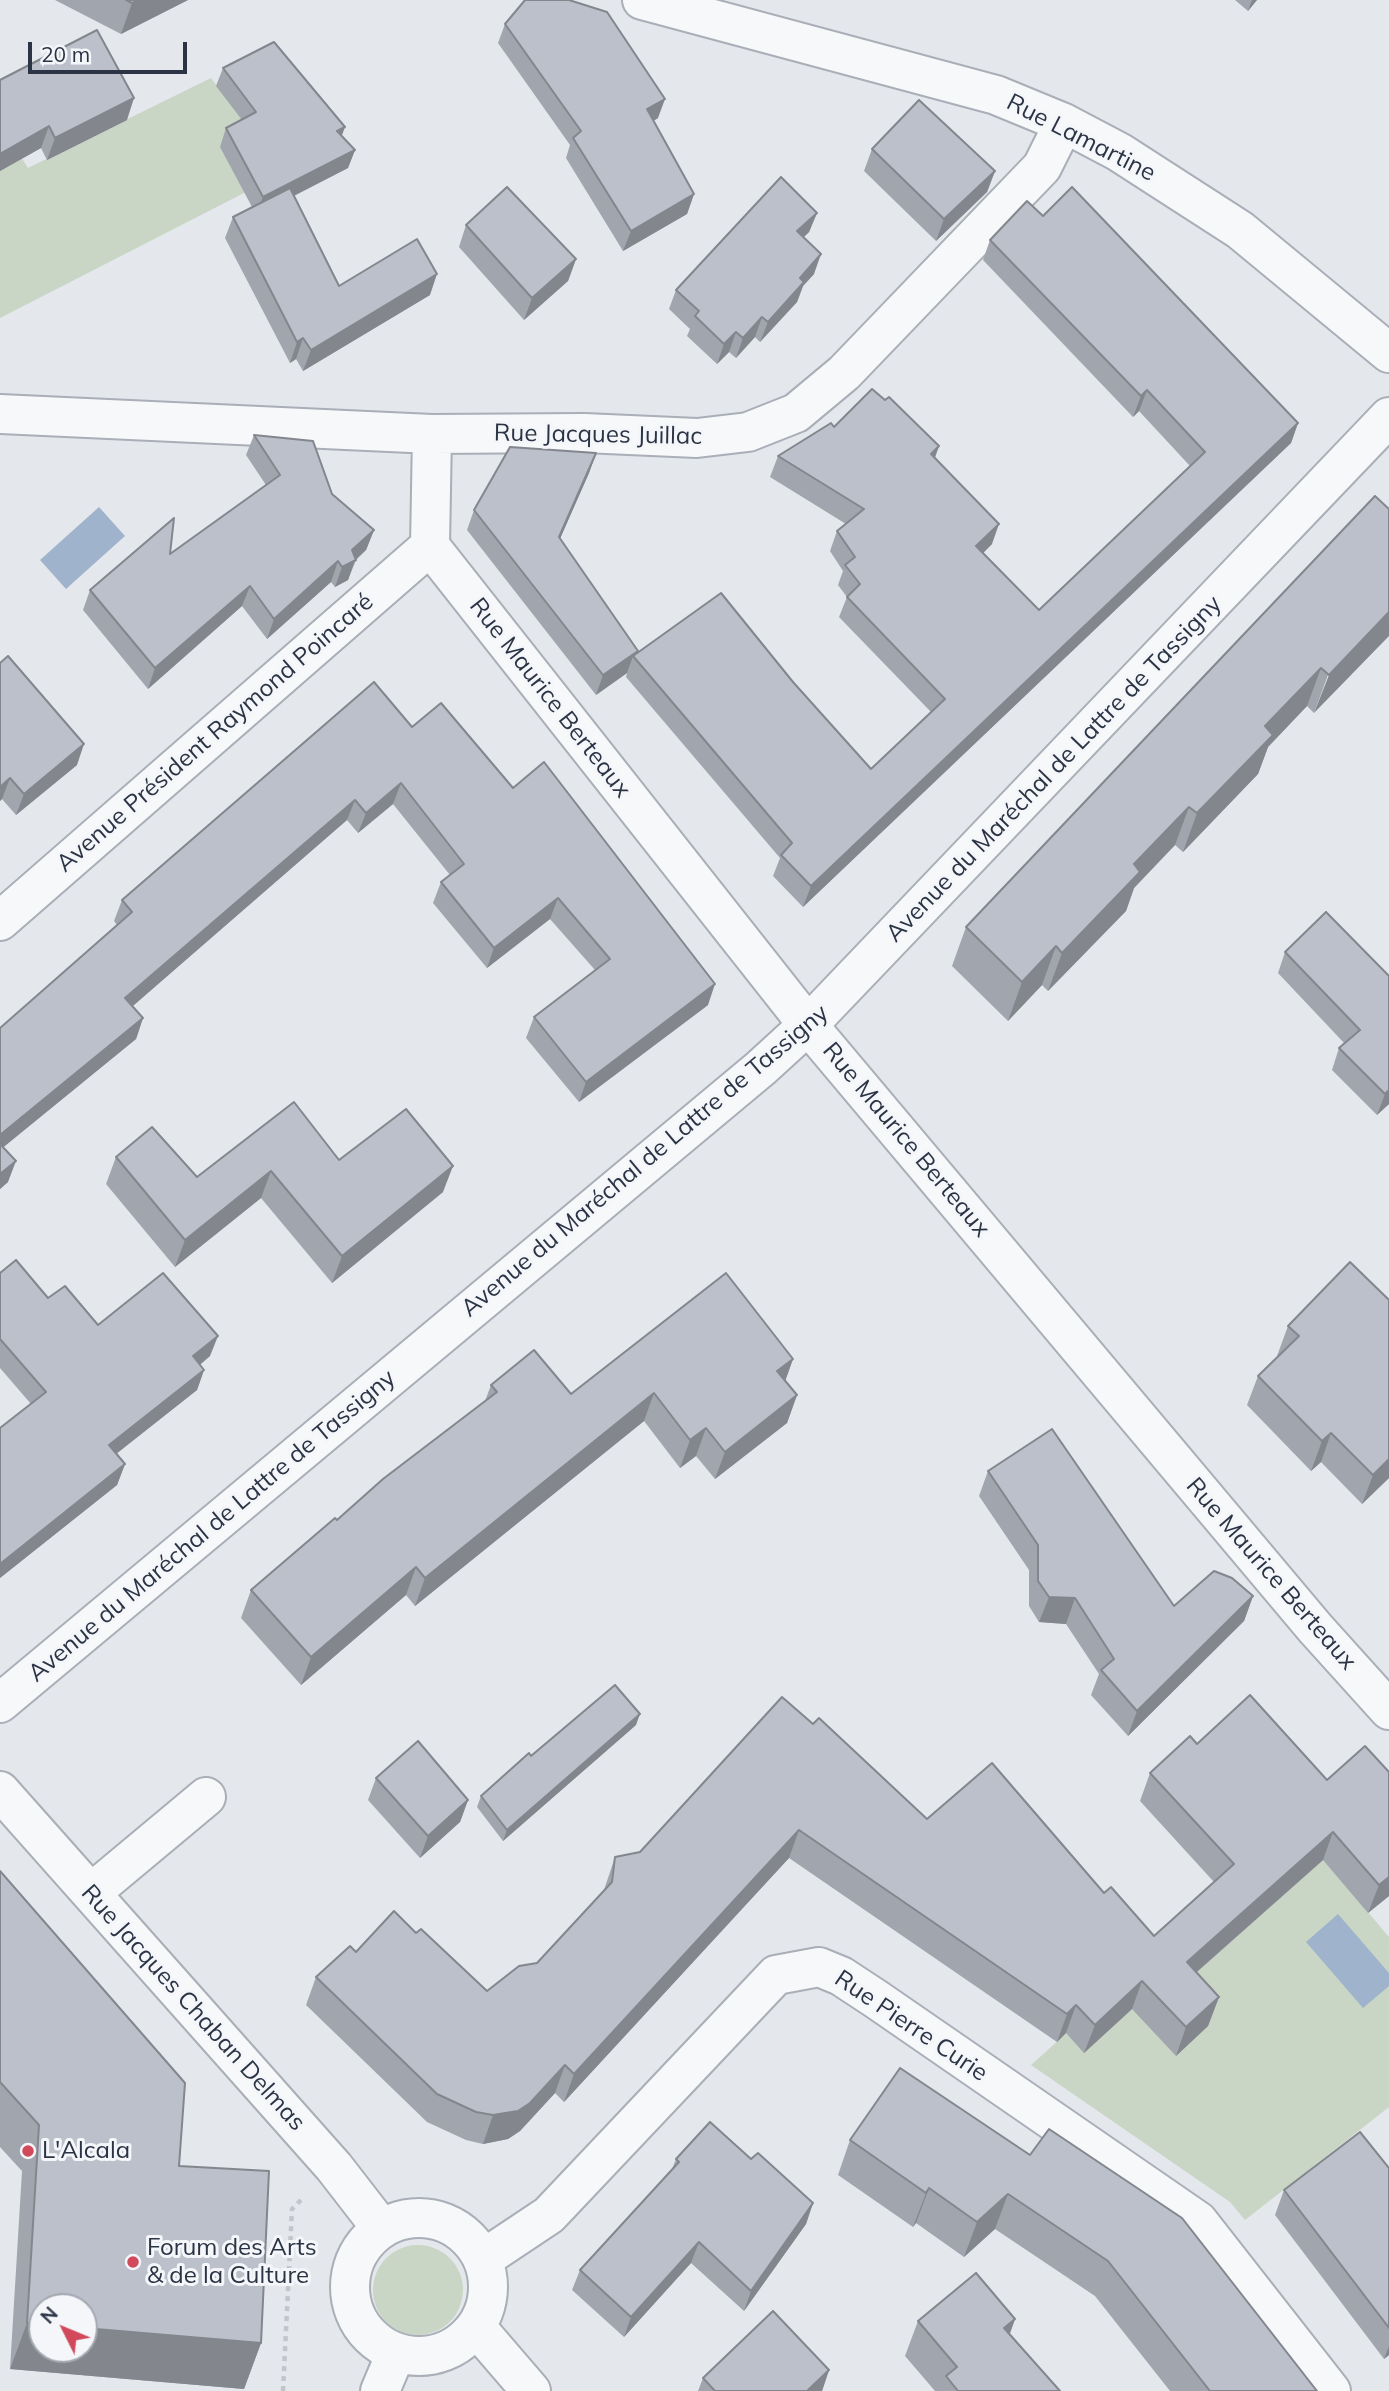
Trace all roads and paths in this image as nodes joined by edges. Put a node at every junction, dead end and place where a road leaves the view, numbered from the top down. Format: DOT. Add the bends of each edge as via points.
graph roads {
  1 [pos="642,0"];
  2 [pos="1064,123"];
  3 [pos="1389,353"];
  4 [pos="0,414"];
  5 [pos="1389,417"];
  6 [pos="432,434"];
  7 [pos="430,546"];
  8 [pos="0,921"];
  9 [pos="808,1025"];
  10 [pos="0,1703"];
  11 [pos="1389,1710"];
  12 [pos="0,1791"];
  13 [pos="206,1797"];
  14 [pos="91,1893"];
  15 [pos="334,2167"];
  16 [pos="382,2229"];
  17 [pos="483,2259"];
  18 [pos="476,2327"];
  19 [pos="397,2353"];
  20 [pos="283,2391"];
  21 [pos="380,2391"];
  22 [pos="531,2391"];
  23 [pos="1331,2391"];
  1 -- 2 [label="street, Rue Lamartine" via="983,91"];
  2 -- 3 [label="street, Rue Lamartine" via="1119,152 1240,230"];
  2 -- 6 [label="street, Rue Jacques Juillac" via="1042,167 844,373 796,413 748,432 697,438"];
  4 -- 6 [label="street, Rue Jacques Juillac"];
  5 -- 9 [label="street, Avenue du Maréchal de Lattre de Tassigny"];
  6 -- 7 [label="street"];
  7 -- 8 [label="street, Avenue Président Raymond Poincaré"];
  7 -- 9 [label="street, Rue Maurice Berteaux"];
  9 -- 10 [label="street, Avenue du Maréchal de Lattre de Tassigny"];
  9 -- 11 [label="street, Rue Maurice Berteaux" via="1297,1607"];
  12 -- 14 [label="street, Rue Jacques Chaban Delmas"];
  13 -- 14 [label="street"];
  14 -- 15 [label="street, Rue Jacques Chaban Delmas"];
  15 -- 16 [label="street, Rue Jacques Chaban Delmas"];
  15 -- 20 [label="path" via="292,2208"];
  16 -- 17 [label="street" via="404,2219 428,2218 451,2225 470,2239"];
  16 -- 19 [label="street" via="365,2243 354,2263 352,2306 377,2342"];
  17 -- 18 [label="street" via="489,2282 486,2305"];
  17 -- 23 [label="street, Rue Pierre Curie" via="549,2215 776,1975 819,1967 841,1976 1198,2221"];
  18 -- 19 [label="street" via="460,2343 440,2353 418,2357"];
  18 -- 22 [label="street"];
  19 -- 21 [label="street"];
}
